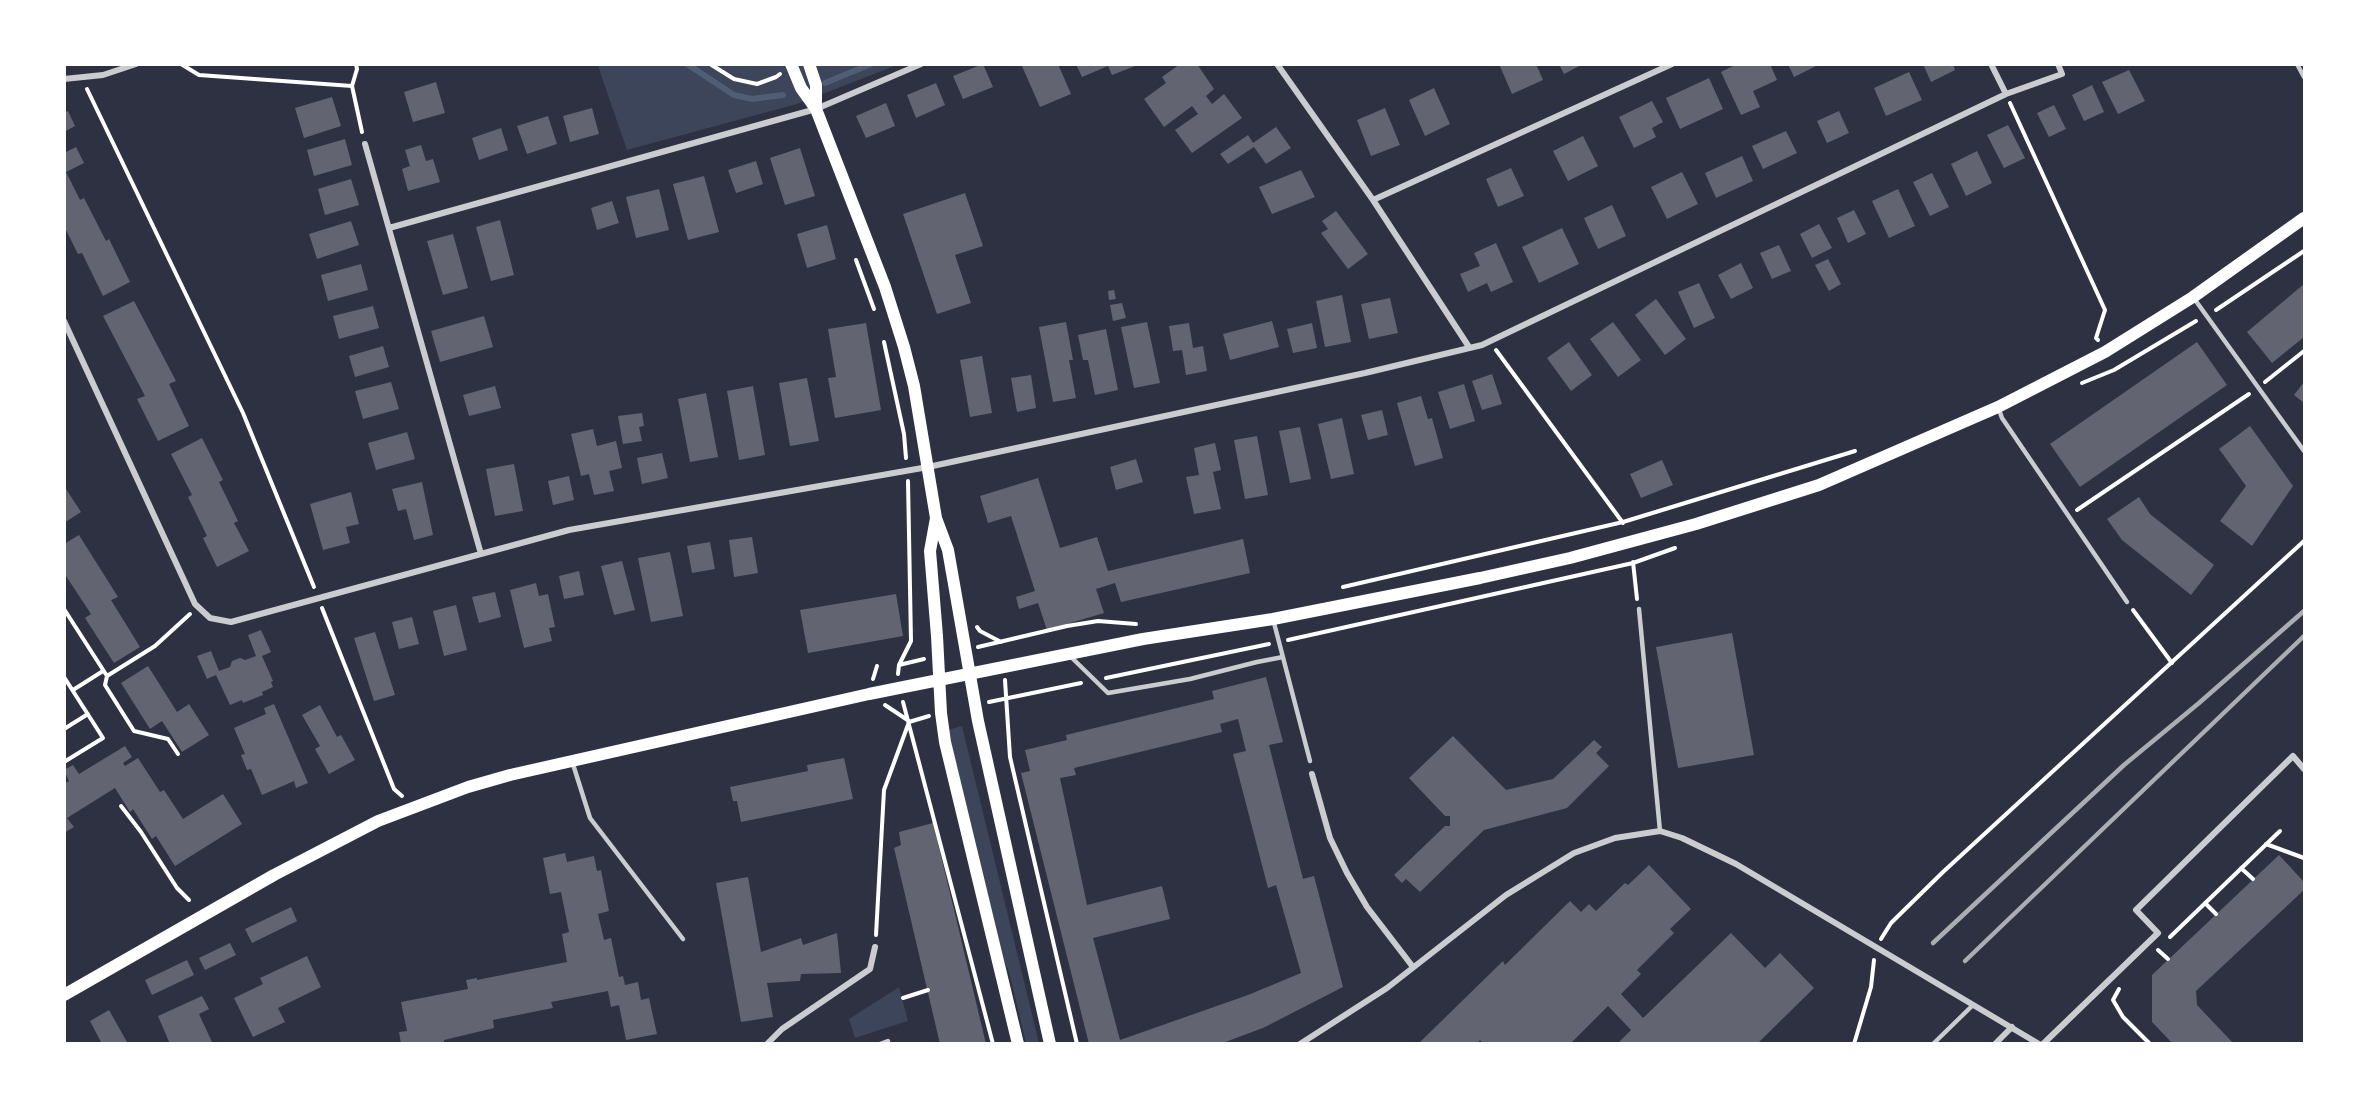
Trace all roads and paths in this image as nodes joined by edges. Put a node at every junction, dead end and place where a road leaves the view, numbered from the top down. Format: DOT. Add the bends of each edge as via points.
graph roads {
  1 [pos="136,64"];
  2 [pos="181,64"];
  3 [pos="356,64"];
  4 [pos="710,64"];
  5 [pos="791,64"];
  6 [pos="809,64"];
  7 [pos="921,64"];
  8 [pos="1277,64"];
  9 [pos="1672,64"];
  10 [pos="1992,64"];
  11 [pos="2058,64"];
  12 [pos="2297,64"];
  13 [pos="2304,77"];
  14 [pos="81,78"];
  15 [pos="64,79"];
  16 [pos="788,81"];
  17 [pos="352,86"];
  18 [pos="2006,94"];
  19 [pos="816,109"];
  20 [pos="365,144"];
  21 [pos="1373,200"];
  22 [pos="2304,218"];
  23 [pos="389,228"];
  24 [pos="854,256"];
  25 [pos="2193,297"];
  26 [pos="874,310"];
  27 [pos="64,321"];
  28 [pos="882,333"];
  29 [pos="2108,335"];
  30 [pos="1490,343"];
  31 [pos="2090,346"];
  32 [pos="1469,347"];
  33 [pos="2102,347"];
  34 [pos="2304,351"];
  35 [pos="2114,370"];
  36 [pos="2258,388"];
  37 [pos="1998,407"];
  38 [pos="1861,449"];
  39 [pos="2304,451"];
  40 [pos="928,467"];
  41 [pos="907,470"];
  42 [pos="2068,516"];
  43 [pos="936,518"];
  44 [pos="1623,522"];
  45 [pos="2304,541"];
  46 [pos="1631,542"];
  47 [pos="481,554"];
  48 [pos="1339,588"];
  49 [pos="318,597"];
  50 [pos="2127,602"];
  51 [pos="198,608"];
  52 [pos="64,609"];
  53 [pos="1639,609"];
  54 [pos="1273,619"];
  55 [pos="1146,624"];
  56 [pos="965,649"];
  57 [pos="1068,654"];
  58 [pos="1283,657"];
  59 [pos="2172,663"];
  60 [pos="898,665"];
  61 [pos="103,671"];
  62 [pos="970,673"];
  63 [pos="107,676"];
  64 [pos="64,677"];
  65 [pos="939,680"];
  66 [pos="898,688"];
  67 [pos="73,690"];
  68 [pos="1006,698"];
  69 [pos="88,714"];
  70 [pos="909,722"];
  71 [pos="64,729"];
  72 [pos="178,754"];
  73 [pos="65,761"];
  74 [pos="572,761"];
  75 [pos="1310,761"];
  76 [pos="2304,769"];
  77 [pos="1312,774"];
  78 [pos="120,806"];
  79 [pos="406,810"];
  80 [pos="1660,831"];
  81 [pos="2280,831"];
  82 [pos="2266,844"];
  83 [pos="2304,858"];
  84 [pos="2241,868"];
  85 [pos="2253,879"];
  86 [pos="189,900"];
  87 [pos="2205,903"];
  88 [pos="2216,914"];
  89 [pos="1891,923"];
  90 [pos="683,939"];
  91 [pos="875,947"];
  92 [pos="1876,948"];
  93 [pos="2157,949"];
  94 [pos="2150,956"];
  95 [pos="2168,960"];
  96 [pos="1413,967"];
  97 [pos="2123,983"];
  98 [pos="928,990"];
  99 [pos="64,995"];
  100 [pos="903,998"];
  101 [pos="1973,1005"];
  102 [pos="2012,1028"];
  103 [pos="888,1041"];
  104 [pos="767,1044"];
  105 [pos="880,1044"];
  106 [pos="993,1044"];
  107 [pos="1018,1044"];
  108 [pos="1050,1044"];
  109 [pos="1077,1044"];
  110 [pos="1300,1044"];
  111 [pos="1854,1044"];
  112 [pos="1933,1044"];
  113 [pos="1995,1044"];
  114 [pos="2041,1044"];
  115 [pos="2150,1044"];
  1 -- 14 [label="street"];
  2 -- 17 [label="path" via="199,75"];
  3 -- 17 [label="path"];
  4 -- 16 [label="path" via="734,79 756,84 783,70"];
  5 -- 19 [label="main road"];
  6 -- 19 [label="main road" via="816,85"];
  7 -- 19 [label="street"];
  8 -- 21 [label="street"];
  9 -- 21 [label="street"];
  10 -- 18 [label="street"];
  11 -- 18 [label="street" via="2062,74"];
  12 -- 13 [label="lane"];
  14 -- 15 [label="street"];
  14 -- 49 [label="path" via="243,413"];
  17 -- 20 [label="path"];
  18 -- 30 [label="street"];
  18 -- 33 [label="path" via="2105,310 2096,338"];
  19 -- 23 [label="street"];
  19 -- 40 [label="main road" via="894,313 914,386"];
  20 -- 23 [label="street"];
  21 -- 32 [label="street"];
  22 -- 25 [label="main road"];
  23 -- 47 [label="street"];
  24 -- 26 [label="path"];
  25 -- 33 [label="main road"];
  25 -- 36 [label="lane"];
  27 -- 51 [label="street"];
  28 -- 41 [label="path" via="904,434"];
  29 -- 33 [label="path"];
  30 -- 32 [label="street"];
  30 -- 44 [label="path"];
  31 -- 33 [label="path"];
  32 -- 40 [label="street"];
  33 -- 35 [label="path"];
  33 -- 37 [label="main road"];
  34 -- 36 [label="path"];
  36 -- 39 [label="lane"];
  36 -- 42 [label="path"];
  37 -- 42 [label="lane"];
  37 -- 46 [label="main road" via="1819,484"];
  38 -- 44 [label="path"];
  40 -- 41 [label="street"];
  40 -- 43 [label="main road"];
  41 -- 47 [label="street" via="569,530"];
  41 -- 60 [label="path" via="911,641"];
  42 -- 50 [label="lane"];
  43 -- 56 [label="main road" via="948,550"];
  43 -- 65 [label="main road" via="930,551"];
  44 -- 46 [label="path"];
  44 -- 48 [label="path"];
  45 -- 59 [label="path"];
  46 -- 53 [label="path"];
  46 -- 54 [label="main road" via="1480,579"];
  47 -- 49 [label="street"];
  49 -- 51 [label="street" via="231,622 210,618"];
  49 -- 79 [label="path" via="394,789 401,795"];
  50 -- 59 [label="path"];
  51 -- 63 [label="path" via="155,646"];
  52 -- 61 [label="path"];
  53 -- 80 [label="lane"];
  54 -- 57 [label="main road"];
  54 -- 58 [label="lane"];
  55 -- 56 [label="path" via="1098,621"];
  56 -- 62 [label="main road"];
  57 -- 58 [label="lane" via="1108,693"];
  57 -- 62 [label="main road"];
  58 -- 75 [label="lane"];
  59 -- 89 [label="path"];
  61 -- 63 [label="path"];
  61 -- 67 [label="path"];
  62 -- 65 [label="main road"];
  62 -- 108 [label="main road"];
  63 -- 72 [label="path" via="105,685 134,731 168,739"];
  64 -- 67 [label="path"];
  65 -- 66 [label="main road"];
  65 -- 107 [label="main road" via="945,742"];
  66 -- 70 [label="path"];
  66 -- 74 [label="main road"];
  67 -- 69 [label="path"];
  68 -- 109 [label="path" via="1010,757"];
  69 -- 71 [label="path"];
  69 -- 73 [label="path" via="103,738"];
  70 -- 91 [label="path" via="884,790"];
  70 -- 106 [label="path"];
  74 -- 79 [label="main road" via="468,787"];
  74 -- 90 [label="lane" via="590,818"];
  76 -- 114 [label="street" via="2293,756 2136,910 2158,933"];
  77 -- 96 [label="street" via="1330,838 1347,873 1367,907"];
  78 -- 86 [label="path"];
  79 -- 99 [label="main road" via="274,875"];
  80 -- 92 [label="street" via="1736,864"];
  80 -- 96 [label="street" via="1615,838 1574,853 1506,895"];
  81 -- 82 [label="path"];
  82 -- 83 [label="path"];
  82 -- 84 [label="path"];
  84 -- 85 [label="path"];
  84 -- 87 [label="path"];
  87 -- 88 [label="path"];
  87 -- 93 [label="path"];
  91 -- 104 [label="street" via="870,969 782,1029"];
  92 -- 101 [label="street"];
  92 -- 111 [label="path" via="1871,987"];
  93 -- 94 [label="path"];
  93 -- 95 [label="path"];
  96 -- 110 [label="street"];
  97 -- 115 [label="path" via="2113,1000 2123,1017"];
  98 -- 100 [label="path"];
  101 -- 102 [label="street"];
  101 -- 112 [label="lane"];
  102 -- 113 [label="street"];
  102 -- 114 [label="street"];
  103 -- 105 [label="lane"];
}
